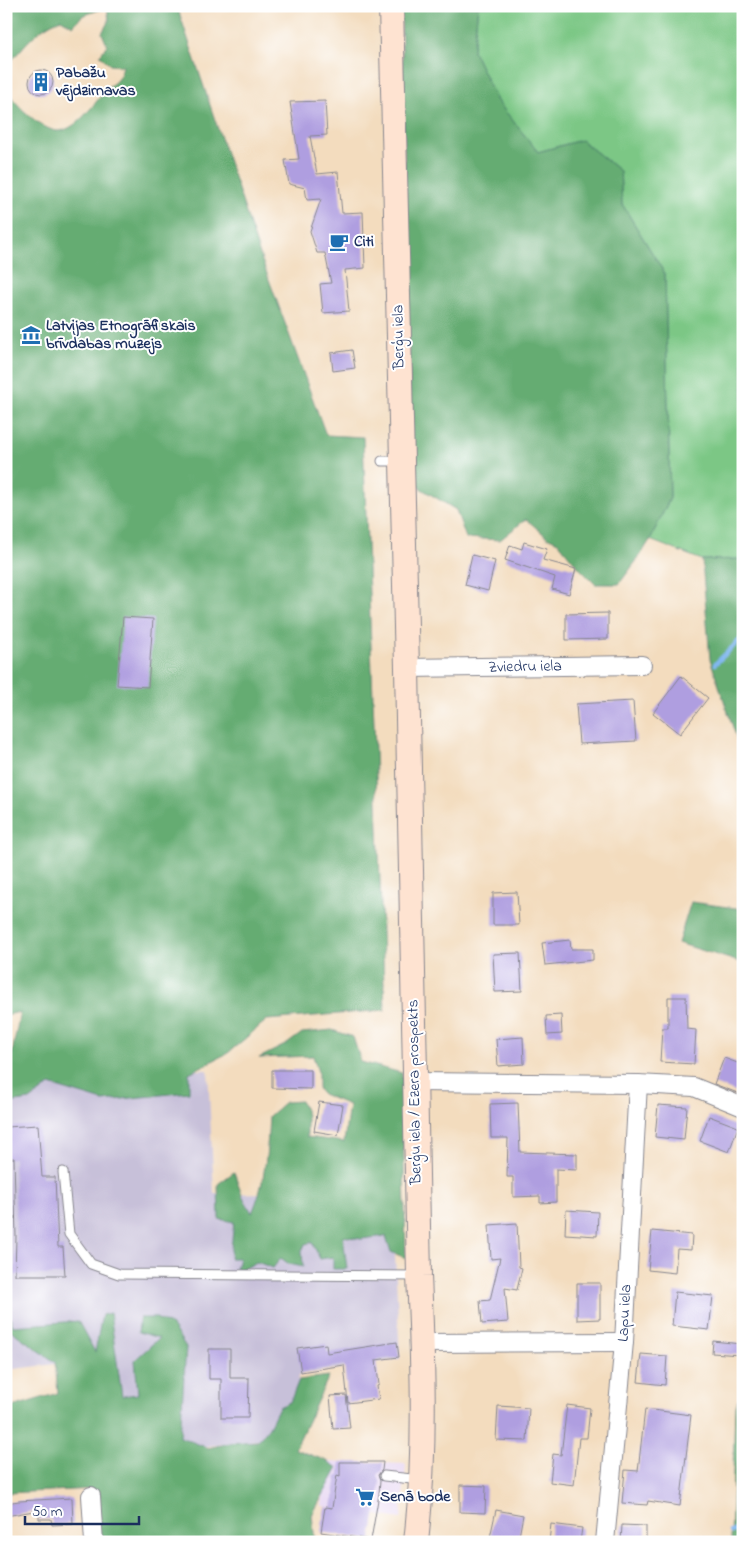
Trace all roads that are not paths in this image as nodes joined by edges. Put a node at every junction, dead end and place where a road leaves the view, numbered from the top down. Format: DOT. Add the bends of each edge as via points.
graph roads {
  1 [pos="391,6"];
  2 [pos="642,665"];
  3 [pos="407,668"];
  4 [pos="415,1082"];
  5 [pos="638,1084"];
  6 [pos="743,1107"];
  7 [pos="63,1172"];
  8 [pos="419,1276"];
  9 [pos="624,1342"];
  10 [pos="422,1343"];
  11 [pos="384,1476"];
  12 [pos="421,1480"];
  13 [pos="91,1496"];
  14 [pos="94,1542"];
  15 [pos="416,1542"];
  16 [pos="605,1542"];
  1 -- 3 [label="main road, Berģu iela" via="392,461"];
  2 -- 3 [label="street, Zviedru iela"];
  3 -- 4 [label="main road, Berģu iela / Ezera prospekts"];
  4 -- 5 [label="street"];
  4 -- 8 [label="main road, Berģu iela / Ezera prospekts"];
  5 -- 6 [label="street" via="694,1087"];
  5 -- 9 [label="street, Lapu iela"];
  7 -- 8 [label="lane" via="69,1234 91,1264 119,1274"];
  8 -- 10 [label="main road, Berģu iela / Ezera prospekts"];
  9 -- 10 [label="street"];
  9 -- 16 [label="street, Lapu iela"];
  10 -- 12 [label="main road, Berģu iela / Ezera prospekts"];
  11 -- 12 [label="lane"];
  12 -- 15 [label="main road, Berģu iela / Ezera prospekts"];
  13 -- 14 [label="street"];
}
